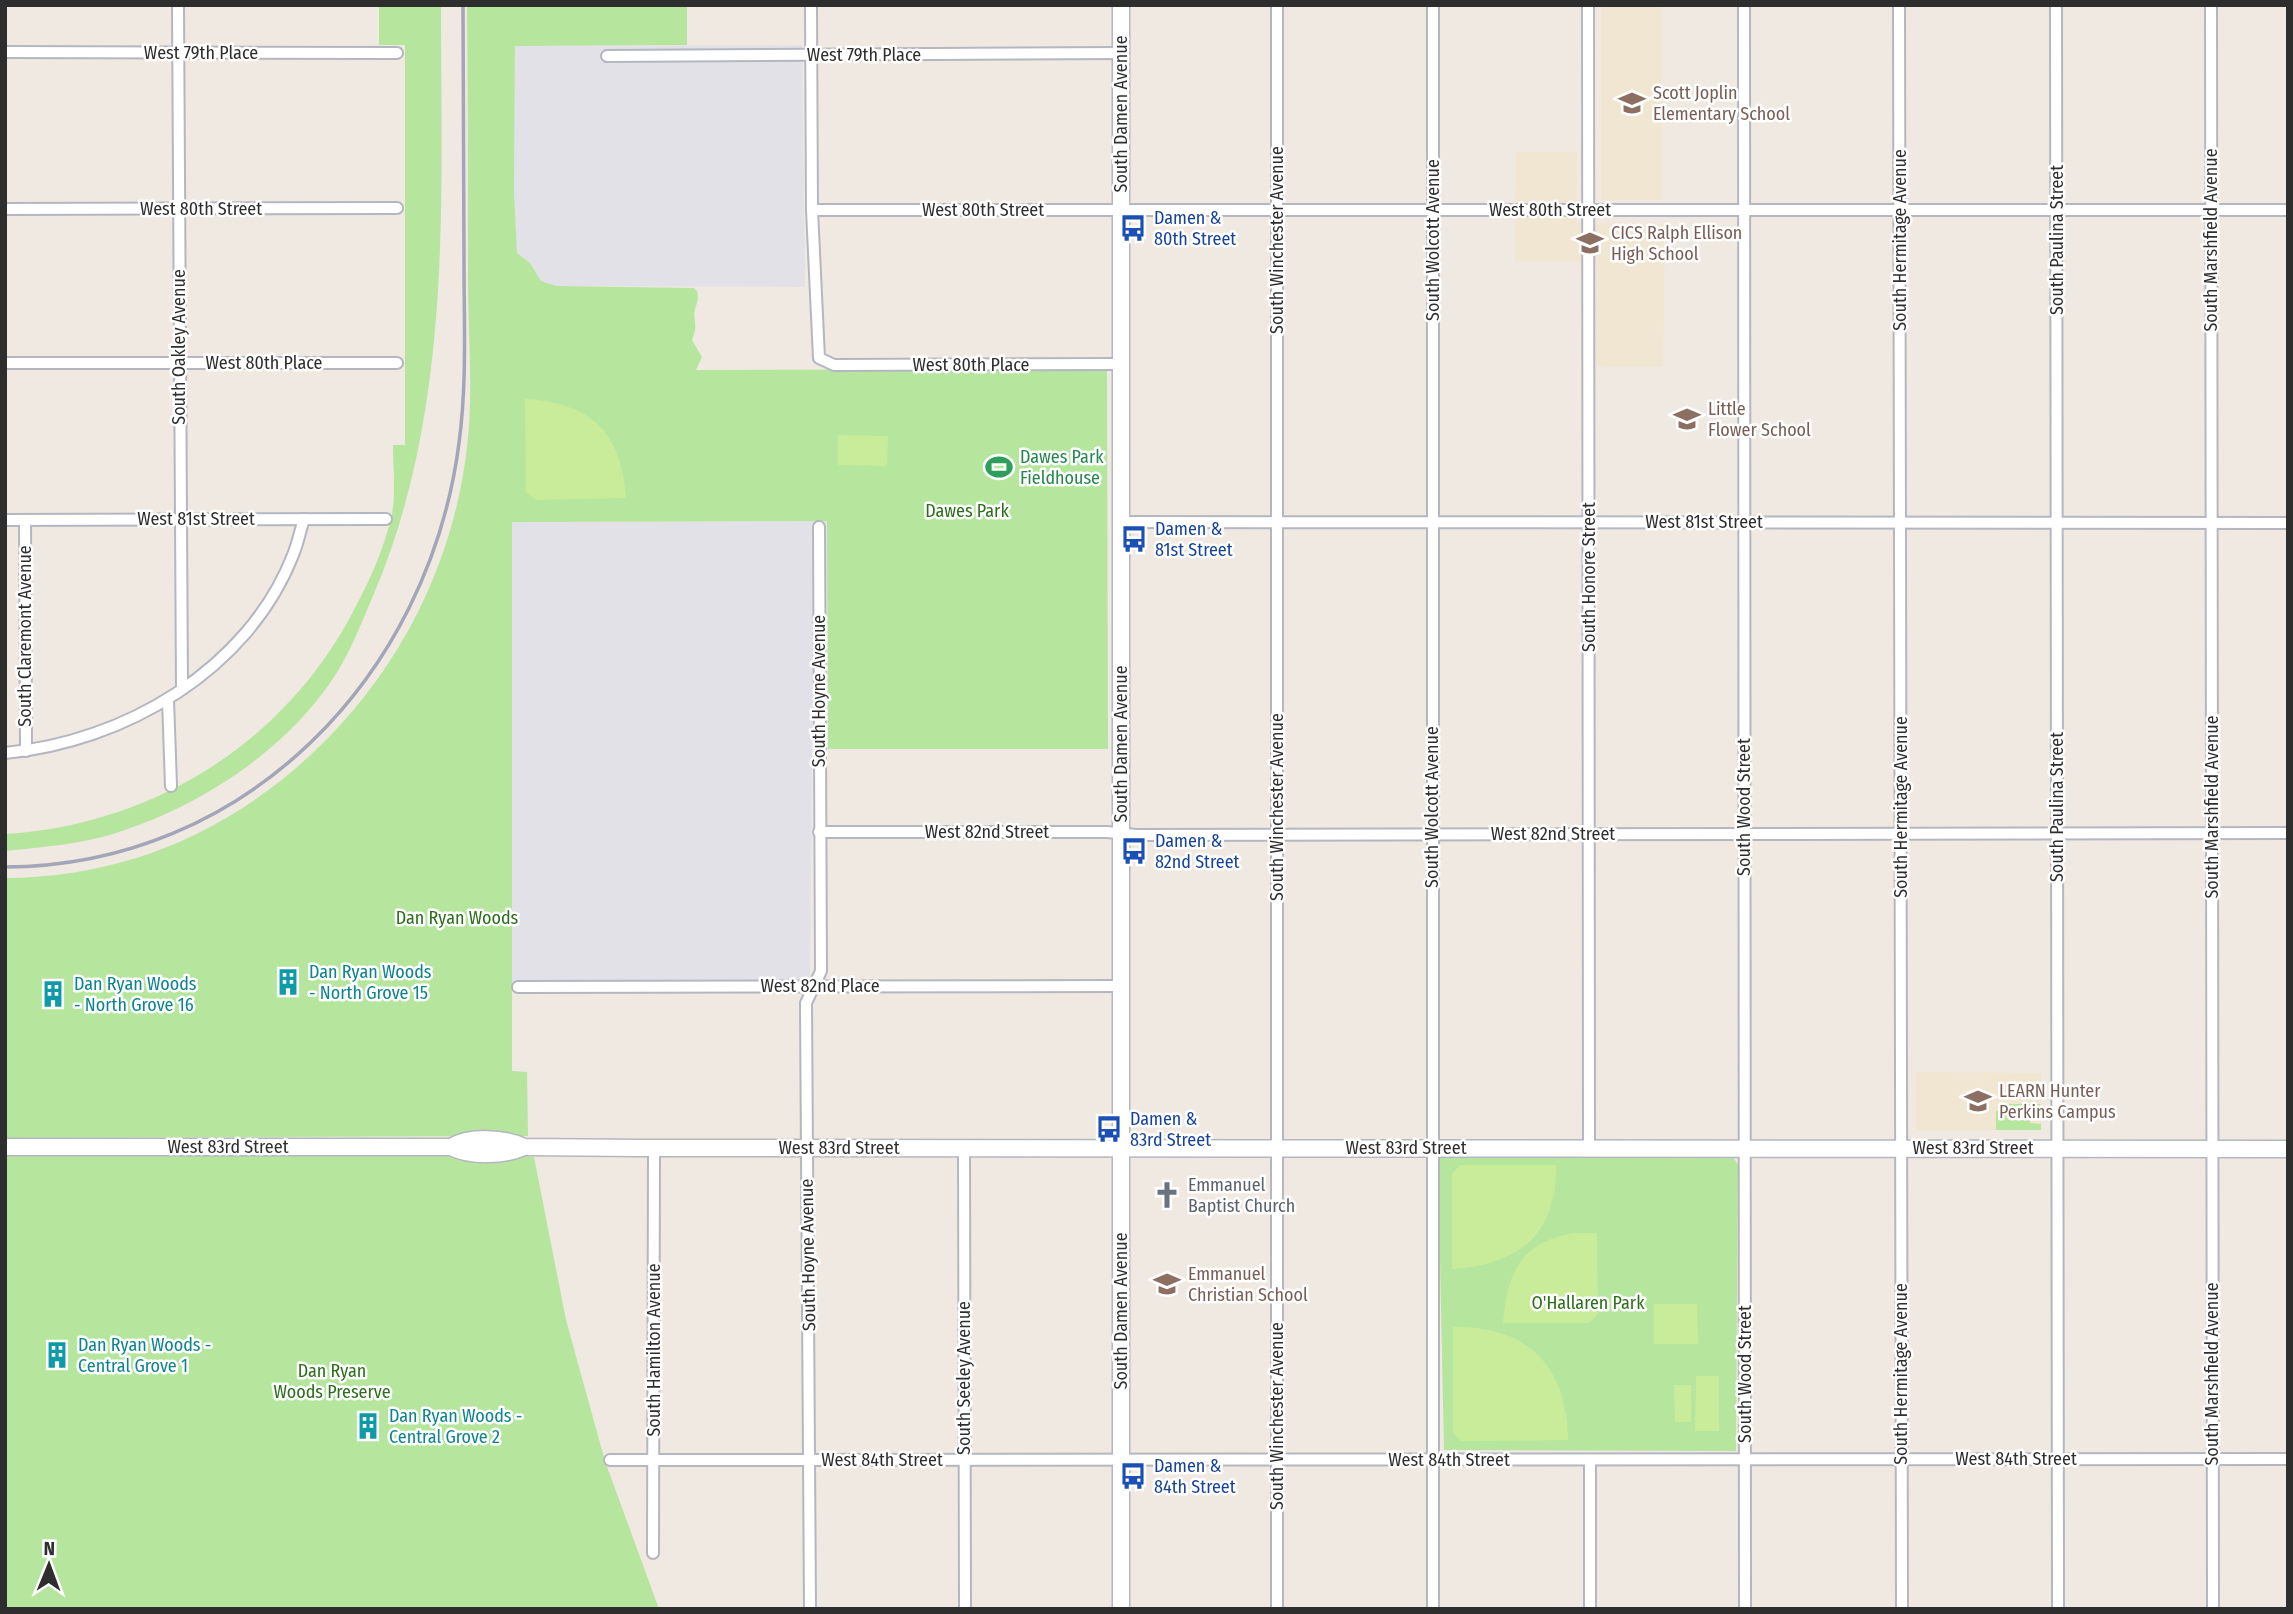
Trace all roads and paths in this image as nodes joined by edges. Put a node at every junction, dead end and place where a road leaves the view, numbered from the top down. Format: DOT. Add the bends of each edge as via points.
graph roads {
  1 [pos="178,5"];
  2 [pos="811,5"];
  3 [pos="1121,5"];
  4 [pos="1277,5"];
  5 [pos="1433,5"];
  6 [pos="1588,5"];
  7 [pos="1744,5"];
  8 [pos="1899,5"];
  9 [pos="2056,5"];
  10 [pos="2211,5"];
  11 [pos="5,52"];
  12 [pos="178,53"];
  13 [pos="397,53"];
  14 [pos="1121,53"];
  15 [pos="811,55"];
  16 [pos="607,56"];
  17 [pos="397,208"];
  18 [pos="5,209"];
  19 [pos="178,209"];
  20 [pos="812,210"];
  21 [pos="1121,210"];
  22 [pos="1277,210"];
  23 [pos="1433,210"];
  24 [pos="1589,210"];
  25 [pos="1744,210"];
  26 [pos="1900,210"];
  27 [pos="2057,210"];
  28 [pos="2211,210"];
  29 [pos="2288,210"];
  30 [pos="5,363"];
  31 [pos="179,363"];
  32 [pos="397,363"];
  33 [pos="1121,364"];
  34 [pos="179,519"];
  35 [pos="304,519"];
  36 [pos="386,519"];
  37 [pos="5,520"];
  38 [pos="25,520"];
  39 [pos="1121,522"];
  40 [pos="1277,522"];
  41 [pos="1432,522"];
  42 [pos="1588,522"];
  43 [pos="1744,522"];
  44 [pos="1900,523"];
  45 [pos="2057,523"];
  46 [pos="2211,523"];
  47 [pos="2288,523"];
  48 [pos="819,527"];
  49 [pos="182,689"];
  50 [pos="168,699"];
  51 [pos="26,751"];
  52 [pos="5,753"];
  53 [pos="171,786"];
  54 [pos="819,832"];
  55 [pos="1121,832"];
  56 [pos="2288,833"];
  57 [pos="1432,834"];
  58 [pos="1589,834"];
  59 [pos="1744,834"];
  60 [pos="1901,834"];
  61 [pos="2057,834"];
  62 [pos="2212,834"];
  63 [pos="1276,835"];
  64 [pos="813,986"];
  65 [pos="1121,986"];
  66 [pos="518,987"];
  67 [pos="5,1147"];
  68 [pos="654,1148"];
  69 [pos="807,1148"];
  70 [pos="964,1148"];
  71 [pos="1122,1148"];
  72 [pos="1277,1148"];
  73 [pos="1432,1148"];
  74 [pos="1589,1148"];
  75 [pos="1745,1148"];
  76 [pos="2057,1148"];
  77 [pos="1901,1149"];
  78 [pos="2213,1149"];
  79 [pos="2288,1149"];
  80 [pos="2212,1459"];
  81 [pos="2288,1459"];
  82 [pos="610,1460"];
  83 [pos="654,1460"];
  84 [pos="810,1460"];
  85 [pos="965,1460"];
  86 [pos="1121,1460"];
  87 [pos="1277,1460"];
  88 [pos="1433,1460"];
  89 [pos="1590,1460"];
  90 [pos="1745,1460"];
  91 [pos="1902,1460"];
  92 [pos="2057,1460"];
  93 [pos="653,1553"];
  94 [pos="810,1609"];
  95 [pos="965,1609"];
  96 [pos="1121,1609"];
  97 [pos="1277,1609"];
  98 [pos="1433,1609"];
  99 [pos="1590,1609"];
  100 [pos="1745,1609"];
  101 [pos="1902,1609"];
  102 [pos="2058,1609"];
  103 [pos="2213,1609"];
  1 -- 12 [label="street, South Oakley Avenue"];
  2 -- 15 [label="street"];
  3 -- 14 [label="street, South Damen Avenue"];
  4 -- 22 [label="street, South Winchester Avenue"];
  5 -- 23 [label="street, South Wolcott Avenue"];
  6 -- 24 [label="street, South Honore Street"];
  7 -- 25 [label="street, South Wood Street"];
  8 -- 26 [label="street, South Hermitage Avenue"];
  9 -- 27 [label="street, South Paulina Street"];
  10 -- 28 [label="street, South Marshfield Avenue"];
  11 -- 12 [label="street, West 79th Place"];
  12 -- 13 [label="street, West 79th Place"];
  12 -- 19 [label="street, South Oakley Avenue"];
  14 -- 15 [label="street, West 79th Place"];
  14 -- 21 [label="street, South Damen Avenue"];
  15 -- 16 [label="street, West 79th Place"];
  15 -- 20 [label="street"];
  17 -- 19 [label="street, West 80th Street"];
  18 -- 19 [label="street, West 80th Street"];
  19 -- 31 [label="street, South Oakley Avenue"];
  20 -- 21 [label="street, West 80th Street"];
  20 -- 33 [label="street, West 80th Place" via="816,349 822,362"];
  21 -- 22 [label="street, West 80th Street"];
  21 -- 33 [label="street, South Damen Avenue"];
  22 -- 23 [label="street, West 80th Street"];
  22 -- 40 [label="street, South Winchester Avenue"];
  23 -- 24 [label="street, West 80th Street"];
  23 -- 41 [label="street, South Wolcott Avenue"];
  24 -- 25 [label="street, West 80th Street"];
  24 -- 42 [label="street, South Honore Street"];
  25 -- 26 [label="street, West 80th Street"];
  25 -- 43 [label="street, South Wood Street"];
  26 -- 27 [label="street, West 80th Street"];
  26 -- 44 [label="street, South Hermitage Avenue"];
  27 -- 28 [label="street, West 80th Street"];
  27 -- 45 [label="street, South Paulina Street"];
  28 -- 29 [label="street, West 80th Street"];
  28 -- 46 [label="street, South Marshfield Avenue"];
  30 -- 31 [label="street, West 80th Place"];
  31 -- 32 [label="street, West 80th Place"];
  31 -- 34 [label="street, South Oakley Avenue"];
  33 -- 39 [label="street, South Damen Avenue"];
  34 -- 35 [label="street, West 81st Street"];
  34 -- 38 [label="street, West 81st Street"];
  34 -- 49 [label="street, South Oakley Avenue"];
  35 -- 36 [label="street, West 81st Street"];
  35 -- 49 [label="street" via="293,554 266,603 232,647"];
  37 -- 38 [label="street, West 81st Street"];
  38 -- 51 [label="street, South Claremont Avenue"];
  39 -- 40 [label="street, West 81st Street"];
  39 -- 55 [label="street, South Damen Avenue"];
  40 -- 41 [label="street, West 81st Street"];
  40 -- 63 [label="street, South Winchester Avenue"];
  41 -- 42 [label="street, West 81st Street"];
  41 -- 57 [label="street, South Wolcott Avenue"];
  42 -- 43 [label="street, West 81st Street"];
  42 -- 58 [label="street, South Honore Street"];
  43 -- 44 [label="street, West 81st Street"];
  43 -- 59 [label="street, South Wood Street"];
  44 -- 45 [label="street, West 81st Street"];
  44 -- 60 [label="street, South Hermitage Avenue"];
  45 -- 46 [label="street, West 81st Street"];
  45 -- 61 [label="street, South Paulina Street"];
  46 -- 47 [label="street, West 81st Street"];
  46 -- 62 [label="street, South Marshfield Avenue"];
  48 -- 54 [label="street, South Hoyne Avenue"];
  49 -- 50 [label="street"];
  50 -- 51 [label="street" via="92,735"];
  50 -- 53 [label="street"];
  51 -- 52 [label="street"];
  54 -- 55 [label="street, West 82nd Street"];
  54 -- 64 [label="street, South Hoyne Avenue" via="821,971"];
  55 -- 63 [label="street, West 82nd Street"];
  55 -- 65 [label="street, South Damen Avenue"];
  56 -- 62 [label="street, West 82nd Street"];
  57 -- 58 [label="street, West 82nd Street"];
  57 -- 63 [label="street, West 82nd Street"];
  57 -- 73 [label="street, South Wolcott Avenue"];
  58 -- 59 [label="street, West 82nd Street"];
  58 -- 74 [label="street, South Honore Street"];
  59 -- 60 [label="street, West 82nd Street"];
  59 -- 75 [label="street, South Wood Street"];
  60 -- 61 [label="street, West 82nd Street"];
  60 -- 77 [label="street, South Hermitage Avenue"];
  61 -- 62 [label="street, West 82nd Street"];
  61 -- 76 [label="street, South Paulina Street"];
  62 -- 78 [label="street, South Marshfield Avenue"];
  63 -- 72 [label="street, South Winchester Avenue"];
  64 -- 65 [label="street, West 82nd Place"];
  64 -- 66 [label="street, West 82nd Place"];
  64 -- 69 [label="street, South Hoyne Avenue" via="806,1003"];
  65 -- 71 [label="street, South Damen Avenue"];
  67 -- 68 [label="street, West 83rd Street" via="451,1147 462,1140 513,1141 524,1147"];
  68 -- 69 [label="street, West 83rd Street"];
  68 -- 83 [label="street, South Hamilton Avenue"];
  69 -- 70 [label="street, West 83rd Street"];
  69 -- 84 [label="street, South Hoyne Avenue"];
  70 -- 71 [label="street, West 83rd Street"];
  70 -- 85 [label="street, South Seeley Avenue"];
  71 -- 72 [label="street, West 83rd Street"];
  71 -- 86 [label="street, South Damen Avenue"];
  72 -- 73 [label="street, West 83rd Street"];
  72 -- 87 [label="street, South Winchester Avenue"];
  73 -- 74 [label="street, West 83rd Street"];
  73 -- 88 [label="street, South Wolcott Avenue"];
  74 -- 75 [label="street, West 83rd Street"];
  75 -- 77 [label="street, West 83rd Street"];
  75 -- 90 [label="street, South Wood Street"];
  76 -- 77 [label="street, West 83rd Street"];
  76 -- 78 [label="street, West 83rd Street"];
  76 -- 92 [label="street, South Paulina Street"];
  77 -- 91 [label="street, South Hermitage Avenue"];
  78 -- 79 [label="street, West 83rd Street"];
  78 -- 80 [label="street, South Marshfield Avenue"];
  80 -- 81 [label="street, West 84th Street"];
  80 -- 92 [label="street, West 84th Street"];
  80 -- 103 [label="street, South Marshfield Avenue"];
  82 -- 83 [label="street, West 84th Street"];
  83 -- 84 [label="street, West 84th Street"];
  83 -- 93 [label="street, South Hamilton Avenue"];
  84 -- 85 [label="street, West 84th Street"];
  84 -- 94 [label="street, South Hoyne Avenue"];
  85 -- 86 [label="street, West 84th Street"];
  85 -- 95 [label="street, South Seeley Avenue"];
  86 -- 87 [label="street, West 84th Street"];
  86 -- 96 [label="street, South Damen Avenue"];
  87 -- 88 [label="street, West 84th Street"];
  87 -- 97 [label="street, South Winchester Avenue"];
  88 -- 89 [label="street, West 84th Street"];
  88 -- 98 [label="street, South Wolcott Avenue"];
  89 -- 90 [label="street, West 84th Street"];
  89 -- 99 [label="street"];
  90 -- 91 [label="street, West 84th Street"];
  90 -- 100 [label="street, South Wood Street"];
  91 -- 92 [label="street, West 84th Street"];
  91 -- 101 [label="street, South Hermitage Avenue"];
  92 -- 102 [label="street, South Paulina Street"];
}
